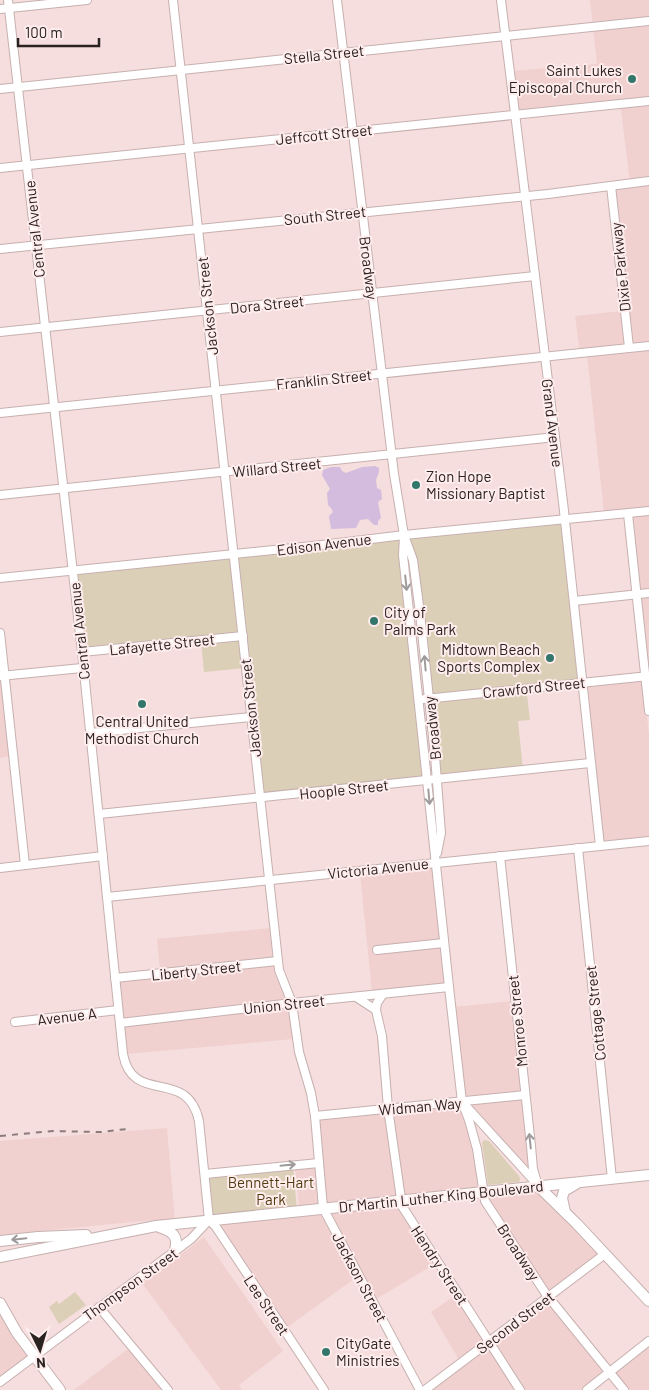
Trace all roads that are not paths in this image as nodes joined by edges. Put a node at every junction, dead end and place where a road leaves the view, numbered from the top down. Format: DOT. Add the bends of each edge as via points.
graph roads {
  1 [pos="87,0"];
  2 [pos="173,0"];
  3 [pos="337,0"];
  4 [pos="501,0"];
  5 [pos="9,4"];
  6 [pos="0,9"];
  7 [pos="649,21"];
  8 [pos="505,36"];
  9 [pos="342,52"];
  10 [pos="181,70"];
  11 [pos="18,87"];
  12 [pos="0,88"];
  13 [pos="649,101"];
  14 [pos="515,115"];
  15 [pos="352,132"];
  16 [pos="190,148"];
  17 [pos="27,166"];
  18 [pos="0,168"];
  19 [pos="649,181"];
  20 [pos="611,186"];
  21 [pos="525,196"];
  22 [pos="362,212"];
  23 [pos="198,228"];
  24 [pos="35,245"];
  25 [pos="0,249"];
  26 [pos="535,276"];
  27 [pos="372,292"];
  28 [pos="208,310"];
  29 [pos="45,328"];
  30 [pos="0,332"];
  31 [pos="649,346"];
  32 [pos="629,347"];
  33 [pos="545,356"];
  34 [pos="382,373"];
  35 [pos="217,391"];
  36 [pos="53,408"];
  37 [pos="0,414"];
  38 [pos="555,437"];
  39 [pos="392,454"];
  40 [pos="226,472"];
  41 [pos="63,489"];
  42 [pos="0,495"];
  43 [pos="649,511"];
  44 [pos="628,514"];
  45 [pos="565,520"];
  46 [pos="404,535"];
  47 [pos="234,554"];
  48 [pos="72,571"];
  49 [pos="0,578"];
  50 [pos="649,593"];
  51 [pos="636,594"];
  52 [pos="574,601"];
  53 [pos="0,633"];
  54 [pos="243,636"];
  55 [pos="82,652"];
  56 [pos="82,668"];
  57 [pos="2,675"];
  58 [pos="648,676"];
  59 [pos="582,682"];
  60 [pos="428,698"];
  61 [pos="418,699"];
  62 [pos="649,711"];
  63 [pos="251,717"];
  64 [pos="90,733"];
  65 [pos="590,764"];
  66 [pos="437,779"];
  67 [pos="428,780"];
  68 [pos="260,798"];
  69 [pos="99,814"];
  70 [pos="649,841"];
  71 [pos="600,846"];
  72 [pos="578,848"];
  73 [pos="103,856"];
  74 [pos="500,856"];
  75 [pos="435,862"];
  76 [pos="25,866"];
  77 [pos="0,868"];
  78 [pos="269,880"];
  79 [pos="107,897"];
  80 [pos="444,943"];
  81 [pos="377,950"];
  82 [pos="277,961"];
  83 [pos="115,978"];
  84 [pos="449,987"];
  85 [pos="383,994"];
  86 [pos="356,997"];
  87 [pos="292,1003"];
  88 [pos="118,1010"];
  89 [pos="376,1010"];
  90 [pos="15,1022"];
  91 [pos="120,1023"];
  92 [pos="525,1095"];
  93 [pos="462,1102"];
  94 [pos="388,1108"];
  95 [pos="315,1116"];
  96 [pos="489,1131"];
  97 [pos="477,1149"];
  98 [pos="319,1163"];
  99 [pos="204,1174"];
  100 [pos="649,1175"];
  101 [pos="612,1178"];
  102 [pos="580,1182"];
  103 [pos="538,1186"];
  104 [pos="483,1192"];
  105 [pos="400,1200"];
  106 [pos="323,1208"];
  107 [pos="565,1212"];
  108 [pos="209,1220"];
  109 [pos="156,1226"];
  110 [pos="114,1233"];
  111 [pos="61,1236"];
  112 [pos="0,1241"];
  113 [pos="175,1250"];
  114 [pos="604,1254"];
  115 [pos="2,1256"];
  116 [pos="549,1297"];
  117 [pos="649,1301"];
  118 [pos="0,1303"];
  119 [pos="99,1307"];
  120 [pos="649,1341"];
  121 [pos="489,1342"];
  122 [pos="34,1356"];
  123 [pos="610,1372"];
  124 [pos="0,1382"];
  125 [pos="60,1390"];
  126 [pos="168,1390"];
  127 [pos="324,1390"];
  128 [pos="420,1390"];
  129 [pos="425,1390"];
  130 [pos="520,1390"];
  131 [pos="587,1390"];
  132 [pos="624,1390"];
  1 -- 5 [label="street"];
  2 -- 10 [label="street, Jackson Street"];
  3 -- 9 [label="street, Broadway"];
  4 -- 8 [label="street, Grand Avenue"];
  5 -- 6 [label="street"];
  5 -- 11 [label="street, Central Avenue"];
  7 -- 8 [label="street, Stella Street"];
  8 -- 9 [label="street, Stella Street"];
  8 -- 14 [label="street, Grand Avenue"];
  9 -- 10 [label="street, Stella Street"];
  9 -- 15 [label="street, Broadway"];
  10 -- 11 [label="street, Stella Street"];
  10 -- 16 [label="street, Jackson Street"];
  11 -- 12 [label="street, Stella Street"];
  11 -- 17 [label="street, Central Avenue"];
  13 -- 14 [label="street, Jeffcott Street"];
  14 -- 15 [label="street, Jeffcott Street"];
  14 -- 21 [label="street, Grand Avenue"];
  15 -- 16 [label="street, Jeffcott Street"];
  15 -- 22 [label="street, Broadway"];
  16 -- 17 [label="street, Jeffcott Street"];
  16 -- 23 [label="street, Jackson Street"];
  17 -- 18 [label="street, Jeffcott Street"];
  17 -- 24 [label="street, Central Avenue"];
  19 -- 20 [label="street, South Street"];
  20 -- 21 [label="street, South Street"];
  20 -- 32 [label="street, Dixie Parkway"];
  21 -- 22 [label="street, South Street"];
  21 -- 26 [label="street, Grand Avenue"];
  22 -- 23 [label="street, South Street"];
  22 -- 27 [label="street, Broadway"];
  23 -- 24 [label="street, South Street"];
  23 -- 28 [label="street, Jackson Street"];
  24 -- 25 [label="street, South Street"];
  24 -- 29 [label="street, Central Avenue"];
  26 -- 27 [label="street, Dora Street"];
  26 -- 33 [label="street, Grand Avenue"];
  27 -- 28 [label="street, Dora Street"];
  27 -- 34 [label="street, Broadway"];
  28 -- 29 [label="street, Dora Street"];
  28 -- 35 [label="street, Jackson Street"];
  29 -- 30 [label="street, Dora Street"];
  29 -- 36 [label="street, Central Avenue"];
  31 -- 32 [label="street, Franklin Street"];
  32 -- 33 [label="street, Franklin Street"];
  33 -- 34 [label="street, Franklin Street"];
  33 -- 38 [label="street, Grand Avenue"];
  34 -- 35 [label="street, Franklin Street"];
  34 -- 39 [label="street, Broadway"];
  35 -- 36 [label="street, Franklin Street"];
  35 -- 40 [label="street, Jackson Street"];
  36 -- 37 [label="street, Franklin Street"];
  36 -- 41 [label="street, Central Avenue"];
  38 -- 39 [label="street, Willard Street"];
  38 -- 45 [label="street, Grand Avenue"];
  39 -- 40 [label="street, Willard Street"];
  39 -- 46 [label="street, Broadway"];
  40 -- 41 [label="street, Willard Street"];
  40 -- 47 [label="street, Jackson Street"];
  41 -- 42 [label="street, Willard Street"];
  41 -- 48 [label="street, Central Avenue"];
  43 -- 44 [label="street, Edison Avenue"];
  44 -- 45 [label="street, Edison Avenue"];
  44 -- 51 [label="street"];
  45 -- 46 [label="street, Edison Avenue"];
  45 -- 52 [label="street, Grand Avenue"];
  46 -- 47 [label="street, Edison Avenue"];
  60 -- 46 [label="street, Broadway, one-way" via="413,560"];
  46 -- 61 [label="street, Broadway, one-way"];
  47 -- 48 [label="street, Edison Avenue"];
  47 -- 54 [label="street, Jackson Street"];
  48 -- 49 [label="street, Edison Avenue"];
  48 -- 55 [label="street, Central Avenue"];
  50 -- 51 [label="street"];
  51 -- 52 [label="street"];
  51 -- 58 [label="street"];
  52 -- 59 [label="street, Grand Avenue"];
  53 -- 57 [label="street"];
  54 -- 55 [label="street, Lafayette Street"];
  54 -- 63 [label="street, Jackson Street"];
  55 -- 56 [label="street, Central Avenue"];
  56 -- 57 [label="street"];
  56 -- 64 [label="street, Central Avenue"];
  57 -- 76 [label="street"];
  58 -- 59 [label="street, Crawford Street"];
  58 -- 62 [label="street"];
  59 -- 60 [label="street, Crawford Street"];
  59 -- 65 [label="street, Grand Avenue"];
  60 -- 61 [label="street, Crawford Street"];
  60 -- 66 [label="street, Broadway"];
  61 -- 67 [label="street, Broadway"];
  63 -- 64 [label="street"];
  63 -- 68 [label="street, Jackson Street"];
  64 -- 69 [label="street, Central Avenue"];
  65 -- 66 [label="street, Hoople Street"];
  65 -- 71 [label="street, Grand Avenue"];
  66 -- 67 [label="street, Hoople Street"];
  66 -- 75 [label="street, Broadway" via="441,834"];
  67 -- 68 [label="street, Hoople Street"];
  67 -- 75 [label="street, Broadway, one-way"];
  68 -- 69 [label="street, Hoople Street"];
  68 -- 78 [label="street, Jackson Street"];
  69 -- 73 [label="street, Central Avenue"];
  70 -- 71 [label="street, Victoria Avenue"];
  71 -- 72 [label="street, Victoria Avenue"];
  72 -- 74 [label="street, Victoria Avenue"];
  72 -- 101 [label="street, Cottage Street"];
  73 -- 76 [label="street"];
  73 -- 79 [label="street, Central Avenue"];
  74 -- 75 [label="street, Victoria Avenue"];
  74 -- 92 [label="street, Monroe Street"];
  75 -- 78 [label="street, Victoria Avenue"];
  75 -- 80 [label="street, Broadway"];
  76 -- 77 [label="street"];
  78 -- 79 [label="street, Victoria Avenue"];
  78 -- 82 [label="street, Jackson Street"];
  79 -- 83 [label="street, Central Avenue"];
  80 -- 81 [label="street"];
  80 -- 84 [label="street, Broadway"];
  82 -- 83 [label="street, Liberty Street"];
  82 -- 87 [label="street, Jackson Street"];
  83 -- 88 [label="street, Central Avenue"];
  84 -- 85 [label="street, Union Street"];
  84 -- 93 [label="street, Broadway"];
  85 -- 86 [label="street, Union Street"];
  85 -- 89 [label="street"];
  86 -- 87 [label="street, Union Street"];
  86 -- 89 [label="street"];
  87 -- 91 [label="street, Union Street"];
  87 -- 95 [label="street, Jackson Street" via="299,1052"];
  88 -- 90 [label="street, Avenue A"];
  88 -- 91 [label="street, Central Avenue"];
  89 -- 94 [label="street, Hendry Street" via="382,1036"];
  91 -- 99 [label="street, Central Avenue" via="124,1061 131,1074 147,1084 177,1090 192,1102 199,1121"];
  92 -- 93 [label="street, Widman Way"];
  103 -- 92 [label="street, Monroe Street, one-way"];
  93 -- 94 [label="street, Widman Way"];
  93 -- 96 [label="street"];
  93 -- 97 [label="street, Broadway"];
  94 -- 95 [label="street, Widman Way"];
  94 -- 105 [label="street, Hendry Street"];
  95 -- 98 [label="street, Jackson Street"];
  96 -- 97 [label="street" via="479,1140"];
  96 -- 103 [label="street"];
  97 -- 104 [label="street, Broadway"];
  99 -- 98 [label="street, one-way"];
  98 -- 106 [label="street, Jackson Street"];
  99 -- 108 [label="street, Central Avenue"];
  100 -- 101 [label="main road, Dr Martin Luther King Boulevard"];
  101 -- 102 [label="main road, Dr Martin Luther King Boulevard"];
  102 -- 103 [label="main road, Dr Martin Luther King Boulevard"];
  102 -- 107 [label="main road" via="564,1190 562,1203"];
  103 -- 104 [label="main road, Dr Martin Luther King Boulevard"];
  103 -- 107 [label="main road"];
  104 -- 105 [label="main road, Dr Martin Luther King Boulevard"];
  104 -- 116 [label="street, Broadway" via="485,1201"];
  105 -- 106 [label="main road, Dr Martin Luther King Boulevard"];
  105 -- 121 [label="street, Hendry Street"];
  106 -- 108 [label="main road, Dr Martin Luther King Boulevard"];
  106 -- 128 [label="street, Jackson Street"];
  107 -- 114 [label="main road"];
  108 -- 109 [label="main road, Dr Martin Luther King Boulevard"];
  108 -- 113 [label="street, Thompson Street"];
  108 -- 127 [label="street, Lee Street"];
  109 -- 110 [label="main road, Dr Martin Luther King Boulevard"];
  109 -- 113 [label="main road" via="174,1234 177,1240"];
  110 -- 111 [label="main road, Dr Martin Luther King Boulevard"];
  110 -- 115 [label="main road, Dr Martin Luther King Boulevard"];
  111 -- 112 [label="main road, Dr Martin Luther King Boulevard, one-way"];
  111 -- 115 [label="main road" via="57,1243"];
  113 -- 119 [label="street, Thompson Street"];
  114 -- 116 [label="street, Second Street"];
  114 -- 117 [label="main road"];
  116 -- 121 [label="street, Second Street"];
  116 -- 123 [label="street, Broadway"];
  118 -- 122 [label="main road"];
  119 -- 122 [label="street, Thompson Street"];
  119 -- 126 [label="street"];
  120 -- 123 [label="street"];
  121 -- 129 [label="street, Second Street"];
  121 -- 130 [label="street, Hendry Street"];
  122 -- 124 [label="street, Thompson Street"];
  122 -- 125 [label="main road"];
  123 -- 131 [label="street"];
  123 -- 132 [label="street, Broadway"];
}
